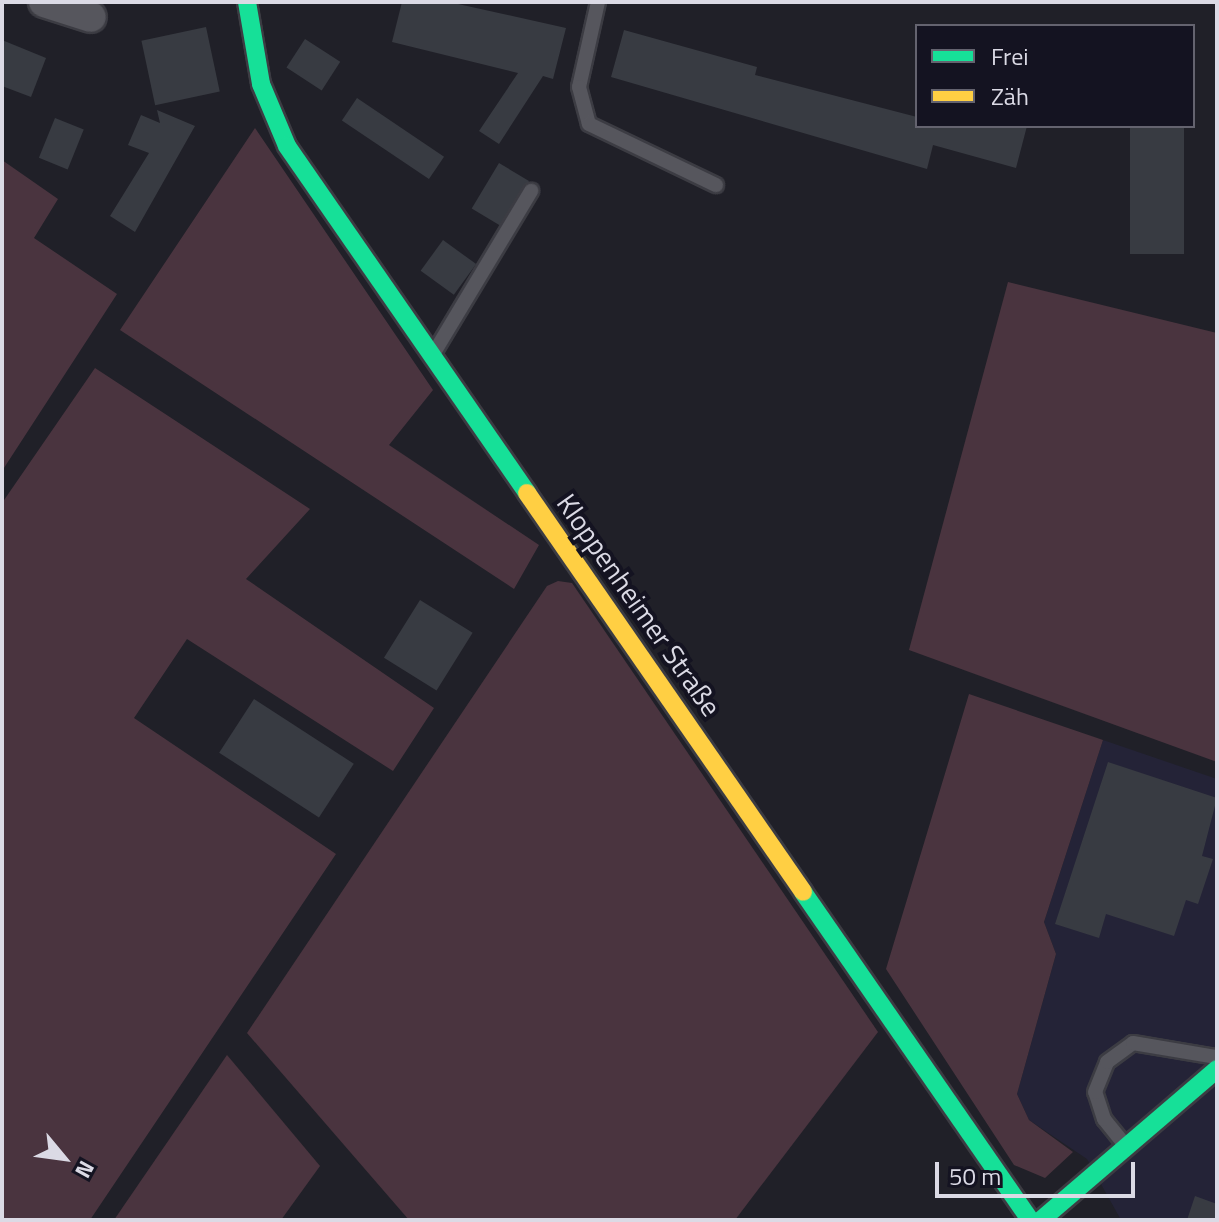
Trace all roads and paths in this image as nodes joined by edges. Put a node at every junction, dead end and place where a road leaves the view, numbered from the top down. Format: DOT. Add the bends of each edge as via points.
graph roads {
  1 [pos="44,2"];
  2 [pos="247,2"];
  3 [pos="598,2"];
  4 [pos="91,17"];
  5 [pos="716,185"];
  6 [pos="531,191"];
  7 [pos="433,354"];
  8 [pos="1217,1057"];
  9 [pos="1217,1069"];
  10 [pos="1127,1146"];
  11 [pos="1030,1220"];
  12 [pos="1041,1220"];
  1 -- 4 [label="street"];
  2 -- 7 [label="street, Kloppenheimer Straße" via="270,114"];
  3 -- 5 [label="lane" via="579,87 589,124"];
  6 -- 7 [label="lane"];
  7 -- 11 [label="street, Kloppenheimer Straße"];
  8 -- 10 [label="lane" via="1133,1043 1107,1062 1095,1092 1104,1119"];
  9 -- 10 [label="street"];
  10 -- 12 [label="street"];
}
